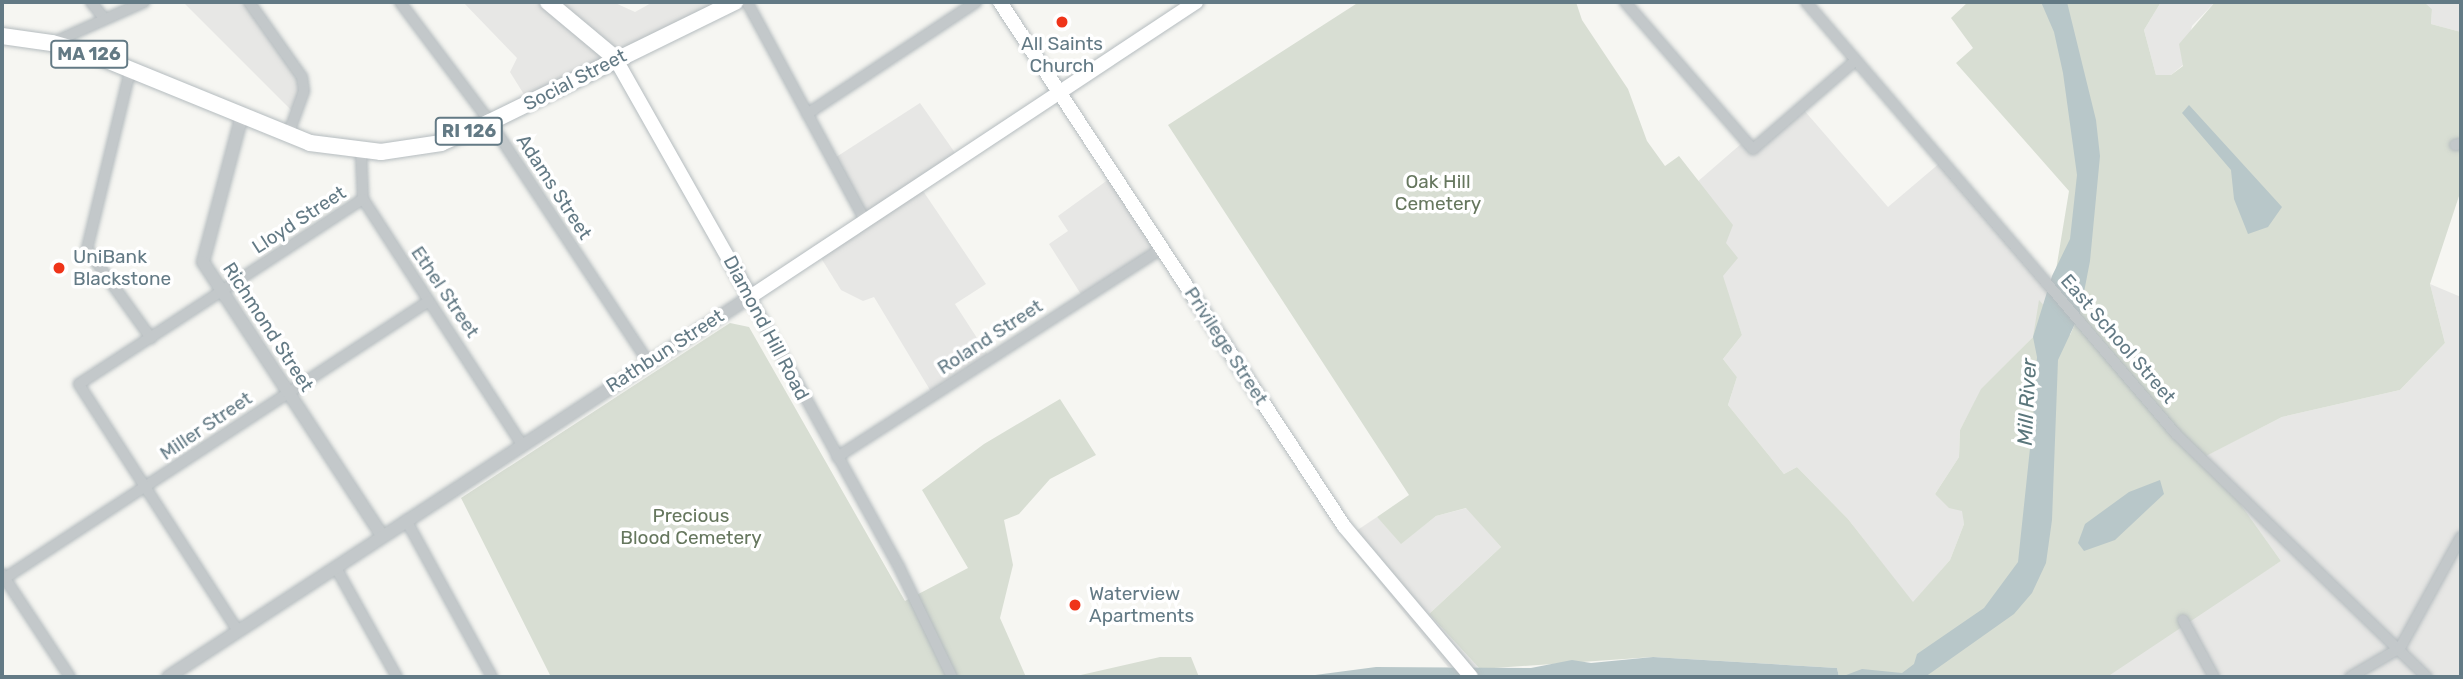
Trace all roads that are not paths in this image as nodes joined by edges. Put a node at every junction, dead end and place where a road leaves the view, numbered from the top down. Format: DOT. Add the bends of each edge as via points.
graph roads {
  1 [pos="91,2"];
  2 [pos="144,2"];
  3 [pos="249,2"];
  4 [pos="400,2"];
  5 [pos="548,2"];
  6 [pos="735,2"];
  7 [pos="747,2"];
  8 [pos="976,2"];
  9 [pos="1000,2"];
  10 [pos="1196,2"];
  11 [pos="1625,2"];
  12 [pos="1806,2"];
  13 [pos="1178,7"];
  14 [pos="104,18"];
  15 [pos="2,36"];
  16 [pos="52,43"];
  17 [pos="615,58"];
  18 [pos="1856,60"];
  19 [pos="130,71"];
  20 [pos="1059,93"];
  21 [pos="807,114"];
  22 [pos="241,119"];
  23 [pos="490,122"];
  24 [pos="288,135"];
  25 [pos="310,143"];
  26 [pos="361,152"];
  27 [pos="363,199"];
  28 [pos="865,220"];
  29 [pos="1162,248"];
  30 [pos="222,291"];
  31 [pos="750,297"];
  32 [pos="429,301"];
  33 [pos="151,338"];
  34 [pos="648,362"];
  35 [pos="288,393"];
  36 [pos="522,445"];
  37 [pos="837,457"];
  38 [pos="146,487"];
  39 [pos="406,520"];
  40 [pos="382,536"];
  41 [pos="2461,537"];
  42 [pos="336,568"];
  43 [pos="3,578"];
  44 [pos="2183,620"];
  45 [pos="238,631"];
  46 [pos="2400,648"];
  47 [pos="70,677"];
  48 [pos="168,677"];
  49 [pos="397,677"];
  50 [pos="492,677"];
  51 [pos="952,677"];
  52 [pos="1471,677"];
  53 [pos="2214,677"];
  54 [pos="2350,677"];
  55 [pos="2427,677"];
  1 -- 14 [label="street"];
  2 -- 14 [label="street"];
  3 -- 24 [label="street" via="302,77 304,91"];
  4 -- 23 [label="street, Adams Street"];
  5 -- 17 [label="main road, Diamond Hill Road"];
  6 -- 17 [label="main road, Social Street"];
  7 -- 21 [label="street"];
  8 -- 21 [label="street"];
  9 -- 20 [label="main road, Privilege Street"];
  10 -- 13 [label="main road, Rathbun Street"];
  11 -- 18 [label="street" via="1753,149"];
  12 -- 18 [label="street, East School Street"];
  13 -- 20 [label="main road, Rathbun Street"];
  14 -- 16 [label="street"];
  15 -- 16 [label="main road, MA 126"];
  16 -- 19 [label="main road, MA 126"];
  17 -- 23 [label="main road, Social Street / RI 126"];
  17 -- 31 [label="main road, Diamond Hill Road"];
  18 -- 46 [label="street, East School Street" via="2228,488"];
  19 -- 22 [label="main road, Social Street / MA 126"];
  19 -- 33 [label="street" via="88,249"];
  20 -- 28 [label="main road, Rathbun Street"];
  20 -- 29 [label="main road, Privilege Street"];
  21 -- 28 [label="street"];
  22 -- 24 [label="main road, Social Street / MA 126"];
  22 -- 30 [label="street, Richmond Street" via="203,262"];
  23 -- 26 [label="main road, Social Street / RI 126" via="441,143"];
  23 -- 34 [label="street, Adams Street"];
  24 -- 25 [label="main road, Social Street / MA 126"];
  25 -- 26 [label="main road, Social Street / RI 126"];
  26 -- 27 [label="street"];
  27 -- 30 [label="street, Lloyd Street"];
  27 -- 32 [label="street, Ethel Street"];
  28 -- 31 [label="main road, Rathbun Street"];
  29 -- 37 [label="street, Roland Street"];
  29 -- 52 [label="main road, Privilege Street" via="1344,526"];
  30 -- 33 [label="street, Lloyd Street"];
  30 -- 35 [label="street, Richmond Street"];
  31 -- 34 [label="street, Rathbun Street"];
  31 -- 37 [label="street, Diamond Hill Road"];
  32 -- 35 [label="street, Miller Street"];
  32 -- 36 [label="street, Ethel Street"];
  33 -- 38 [label="street, Lloyd Street" via="79,384"];
  34 -- 36 [label="street, Rathbun Street"];
  35 -- 38 [label="street, Miller Street"];
  35 -- 40 [label="street, Richmond Street"];
  36 -- 39 [label="street, Rathbun Street"];
  37 -- 51 [label="street, Diamond Hill Road" via="899,567"];
  38 -- 43 [label="street, Miller Street"];
  38 -- 45 [label="street"];
  39 -- 40 [label="street, Rathbun Street"];
  39 -- 50 [label="street"];
  40 -- 42 [label="street, Rathbun Street"];
  41 -- 46 [label="street"];
  42 -- 45 [label="street, Rathbun Street"];
  42 -- 49 [label="street"];
  43 -- 47 [label="street"];
  44 -- 53 [label="street"];
  45 -- 48 [label="street, Rathbun Street"];
  46 -- 54 [label="street"];
  46 -- 55 [label="street, East School Street"];
}
